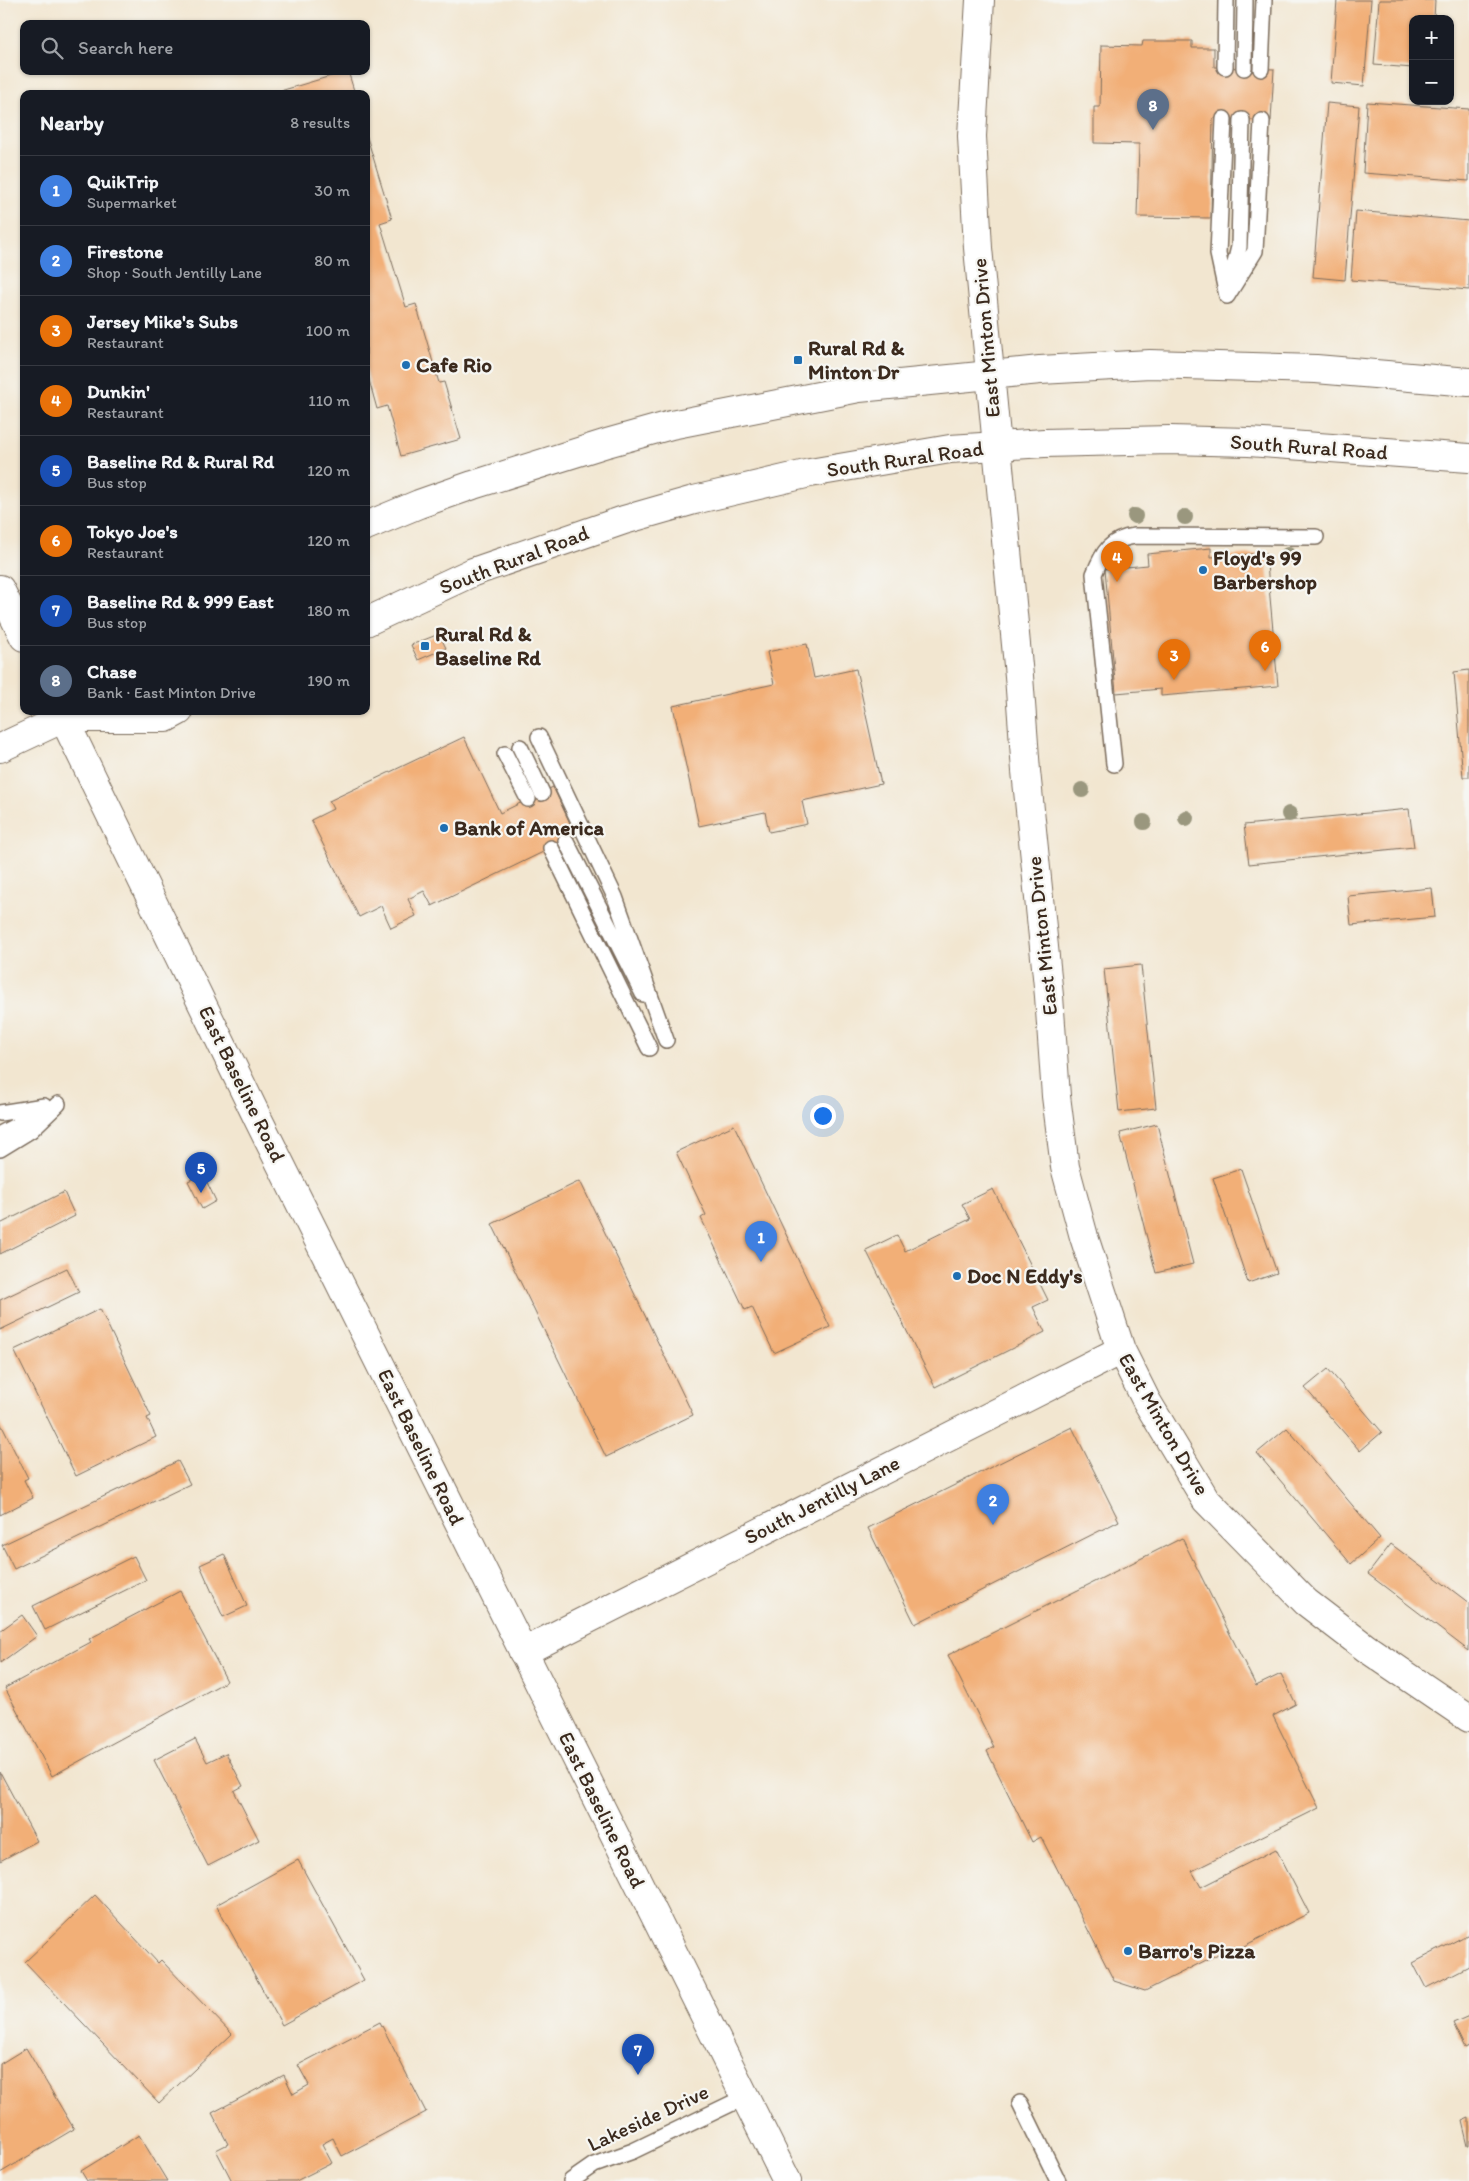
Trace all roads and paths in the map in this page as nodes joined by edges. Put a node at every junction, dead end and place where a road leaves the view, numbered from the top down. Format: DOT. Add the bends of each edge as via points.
graph roads {
  1 [pos="980,0"];
  2 [pos="1226,0"];
  3 [pos="1246,0"];
  4 [pos="1264,0"];
  5 [pos="1225,67"];
  6 [pos="1244,68"];
  7 [pos="1261,69"];
  8 [pos="1224,119"];
  9 [pos="1242,120"];
  10 [pos="1262,121"];
  11 [pos="1227,296"];
  12 [pos="989,375"];
  13 [pos="1469,382"];
  14 [pos="996,446"];
  15 [pos="1438,455"];
  16 [pos="1469,458"];
  17 [pos="1469,472"];
  18 [pos="370,524"];
  19 [pos="1316,537"];
  20 [pos="0,589"];
  21 [pos="370,620"];
  22 [pos="20,629"];
  23 [pos="60,715"];
  24 [pos="65,715"];
  25 [pos="105,715"];
  26 [pos="172,715"];
  27 [pos="539,737"];
  28 [pos="520,747"];
  29 [pos="0,748"];
  30 [pos="505,754"];
  31 [pos="1114,764"];
  32 [pos="542,793"];
  33 [pos="528,799"];
  34 [pos="566,841"];
  35 [pos="551,848"];
  36 [pos="649,1048"];
  37 [pos="58,1104"];
  38 [pos="0,1113"];
  39 [pos="0,1134"];
  40 [pos="0,1149"];
  41 [pos="1121,1350"];
  42 [pos="523,1652"];
  43 [pos="1469,1718"];
  44 [pos="745,2097"];
  45 [pos="1020,2103"];
  46 [pos="571,2181"];
  47 [pos="787,2181"];
  48 [pos="1058,2181"];
  1 -- 12 [label="main road, East Minton Drive" via="972,136"];
  2 -- 5 [label="lane"];
  3 -- 6 [label="lane"];
  4 -- 7 [label="lane"];
  8 -- 11 [label="lane" via="1218,254"];
  9 -- 11 [label="lane" via="1239,247"];
  10 -- 11 [label="lane" via="1255,251"];
  12 -- 13 [label="main road" via="1160,364 1316,369"];
  12 -- 14 [label="main road, East Minton Drive"];
  12 -- 18 [label="main road" via="859,388 671,425 473,485"];
  14 -- 15 [label="main road, South Rural Road" via="1170,440"];
  14 -- 21 [label="main road, South Rural Road" via="950,449 810,473 676,505 474,572"];
  14 -- 41 [label="main road, East Minton Drive" via="1065,1166"];
  15 -- 16 [label="main road, South Rural Road"];
  15 -- 17 [label="main road"];
  19 -- 31 [label="lane" via="1135,536 1122,538 1109,546 1094,574"];
  20 -- 22 [label="main road"];
  23 -- 29 [label="main road"];
  24 -- 42 [label="main road, East Baseline Road" via="259,1121"];
  25 -- 26 [label="main road" via="166,718"];
  27 -- 34 [label="lane" via="615,897 666,1040"];
  28 -- 32 [label="lane"];
  30 -- 33 [label="lane"];
  35 -- 36 [label="lane"];
  37 -- 38 [label="lane"];
  37 -- 39 [label="lane"];
  37 -- 40 [label="lane" via="31,1130"];
  41 -- 42 [label="main road, South Jentilly Lane"];
  41 -- 43 [label="main road, East Minton Drive" via="1146,1400 1212,1507 1306,1602 1366,1648"];
  42 -- 44 [label="main road, East Baseline Road"];
  44 -- 46 [label="lane, Lakeside Drive" via="633,2151 594,2166"];
  44 -- 47 [label="main road, East Baseline Road"];
  45 -- 48 [label="lane"];
}
